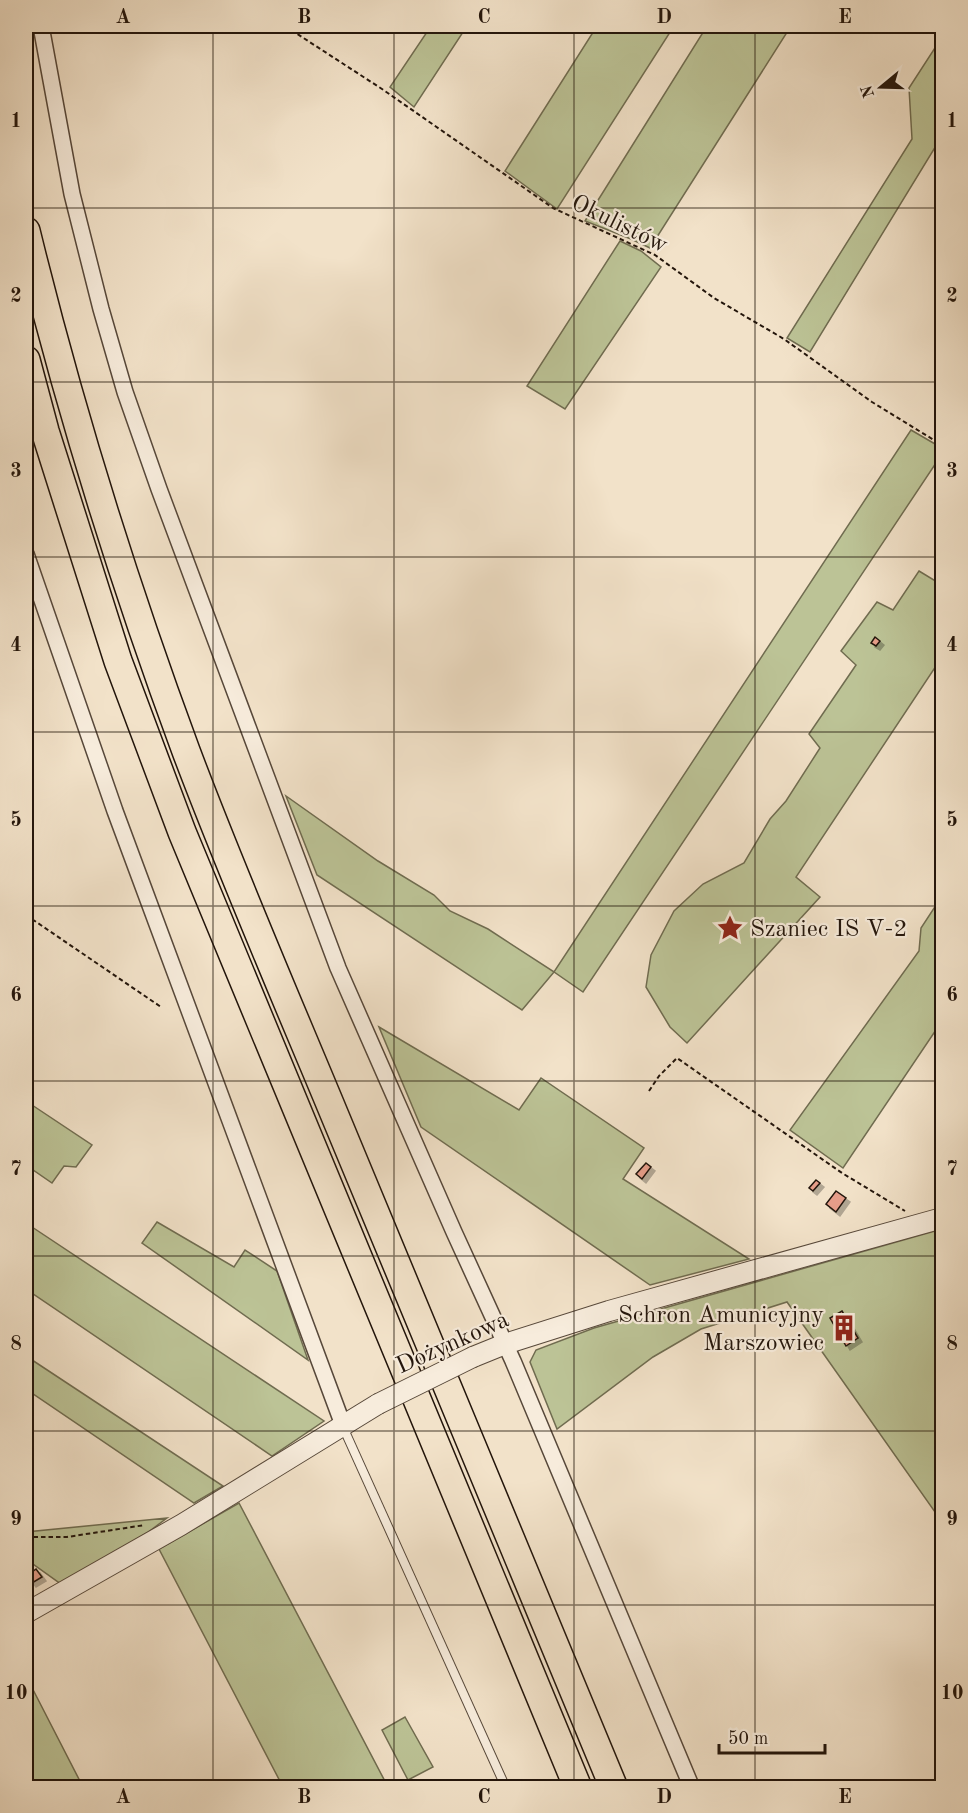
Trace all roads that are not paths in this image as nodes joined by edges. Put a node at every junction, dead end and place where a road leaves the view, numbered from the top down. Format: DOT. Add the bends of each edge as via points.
graph roads {
  1 [pos="41,26"];
  2 [pos="26,231"];
  3 [pos="26,360"];
  4 [pos="26,554"];
  5 [pos="934,1221"];
  6 [pos="505,1344"];
  7 [pos="343,1425"];
  8 [pos="26,1613"];
  9 [pos="506,1788"];
  10 [pos="578,1788"];
  11 [pos="614,1788"];
  12 [pos="692,1788"];
  1 -- 6 [label="street" via="72,194 98,297 125,392 159,489 338,968"];
  2 -- 11 [label="highway" via="90,464 187,754"];
  3 -- 10 [label="highway" via="118,661 182,832"];
  4 -- 7 [label="street" via="111,801"];
  5 -- 6 [label="street, Dożynkowa" via="609,1311"];
  6 -- 7 [label="street, Dożynkowa, bridge" via="378,1404"];
  6 -- 12 [label="street"];
  7 -- 8 [label="street, Dożynkowa" via="181,1525"];
  7 -- 9 [label="lane"];
}
